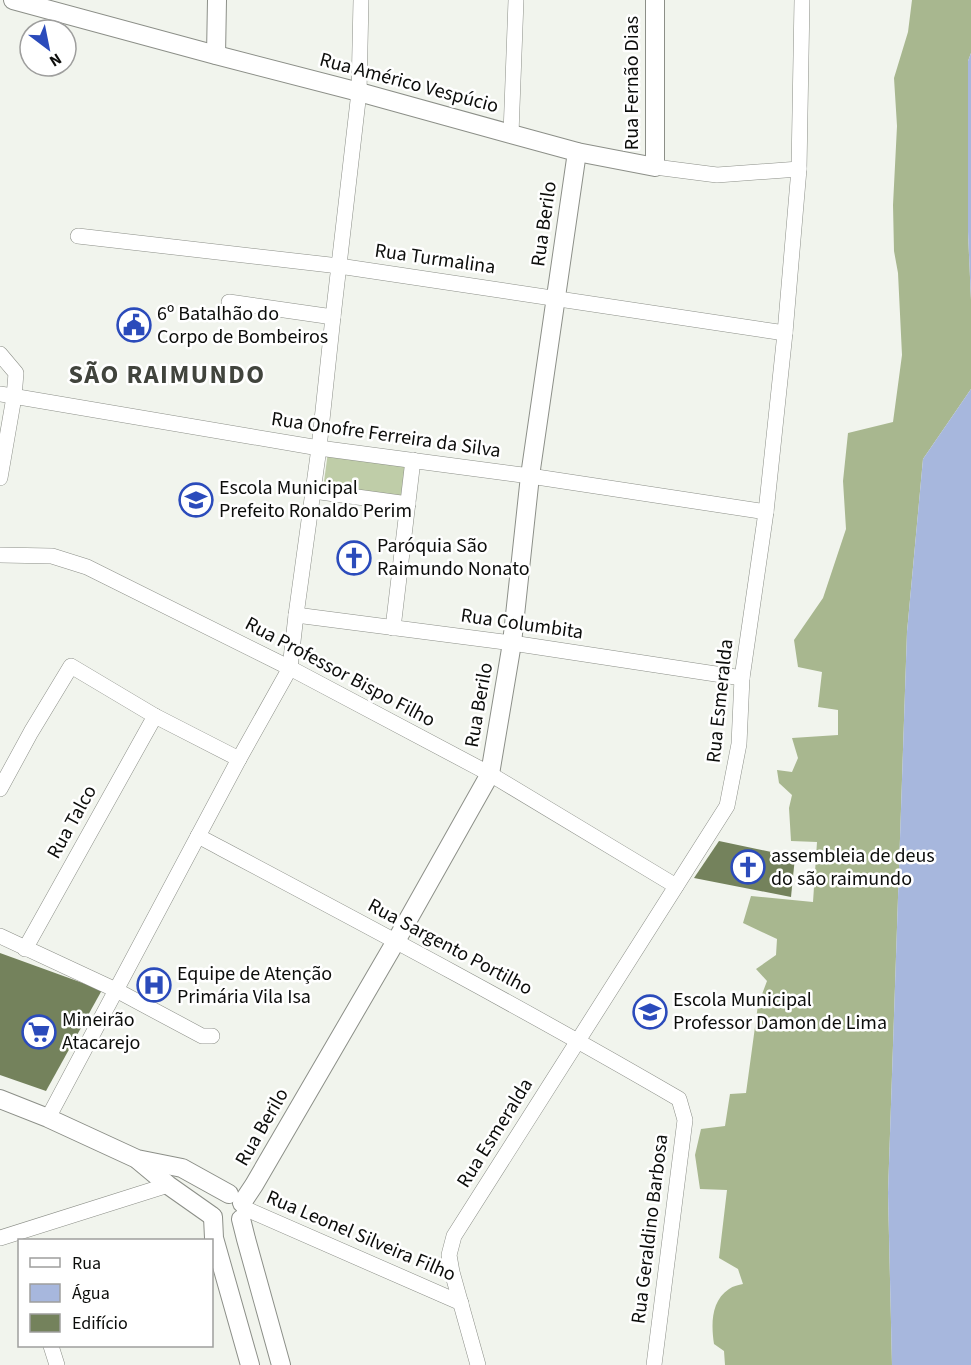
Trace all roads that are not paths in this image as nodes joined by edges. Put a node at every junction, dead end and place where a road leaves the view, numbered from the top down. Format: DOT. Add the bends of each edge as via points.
graph roads {
  1 [pos="13,0"];
  2 [pos="218,0"];
  3 [pos="361,0"];
  4 [pos="516,0"];
  5 [pos="655,0"];
  6 [pos="802,0"];
  7 [pos="216,55"];
  8 [pos="359,92"];
  9 [pos="511,134"];
  10 [pos="577,152"];
  11 [pos="655,167"];
  12 [pos="799,169"];
  13 [pos="78,236"];
  14 [pos="339,266"];
  15 [pos="556,298"];
  16 [pos="229,302"];
  17 [pos="333,317"];
  18 [pos="785,333"];
  19 [pos="0,354"];
  20 [pos="7,396"];
  21 [pos="320,447"];
  22 [pos="413,460"];
  23 [pos="530,476"];
  24 [pos="0,478"];
  25 [pos="313,491"];
  26 [pos="408,504"];
  27 [pos="766,512"];
  28 [pos="0,555"];
  29 [pos="296,615"];
  30 [pos="393,628"];
  31 [pos="512,643"];
  32 [pos="290,668"];
  33 [pos="742,678"];
  34 [pos="155,716"];
  35 [pos="239,759"];
  36 [pos="490,774"];
  37 [pos="0,789"];
  38 [pos="198,836"];
  39 [pos="676,886"];
  40 [pos="0,936"];
  41 [pos="396,941"];
  42 [pos="25,949"];
  43 [pos="116,990"];
  44 [pos="212,1036"];
  45 [pos="578,1040"];
  46 [pos="0,1099"];
  47 [pos="679,1099"];
  48 [pos="48,1118"];
  49 [pos="137,1159"];
  50 [pos="168,1185"];
  51 [pos="239,1206"];
  52 [pos="213,1217"];
  53 [pos="18,1237"];
  54 [pos="0,1238"];
  55 [pos="461,1303"];
  56 [pos="51,1347"];
  57 [pos="278,1364"];
  58 [pos="57,1365"];
  59 [pos="250,1365"];
  60 [pos="478,1365"];
  61 [pos="654,1365"];
  1 -- 7 [label="street, Rua Américo Vespúcio"];
  2 -- 7 [label="street"];
  3 -- 8 [label="street"];
  4 -- 9 [label="street"];
  5 -- 11 [label="street, Rua Fernão Dias"];
  6 -- 12 [label="street, Rua Esmeralda"];
  7 -- 8 [label="street, Rua Américo Vespúcio"];
  8 -- 9 [label="street, Rua Américo Vespúcio"];
  8 -- 14 [label="street"];
  9 -- 10 [label="street, Rua Américo Vespúcio"];
  10 -- 11 [label="street, Rua Américo Vespúcio"];
  10 -- 15 [label="street, Rua Berilo"];
  11 -- 12 [label="street, Rua Américo Vespúcio" via="717,176"];
  12 -- 18 [label="street, Rua Esmeralda"];
  13 -- 14 [label="street, Rua Turmalina"];
  14 -- 15 [label="street, Rua Turmalina"];
  14 -- 17 [label="street"];
  15 -- 18 [label="street, Rua Turmalina"];
  15 -- 23 [label="street, Rua Berilo"];
  16 -- 17 [label="street"];
  17 -- 21 [label="street"];
  18 -- 27 [label="street, Rua Esmeralda"];
  19 -- 20 [label="street" via="16,374"];
  20 -- 21 [label="street, Rua Onofre Ferreira da Silva"];
  20 -- 24 [label="street"];
  21 -- 22 [label="street, Rua Onofre Ferreira da Silva"];
  21 -- 25 [label="street"];
  22 -- 23 [label="street, Rua Onofre Ferreira da Silva"];
  22 -- 26 [label="street"];
  23 -- 27 [label="street, Rua Onofre Ferreira da Silva"];
  23 -- 31 [label="street, Rua Berilo"];
  25 -- 26 [label="street"];
  25 -- 29 [label="street"];
  26 -- 30 [label="street"];
  27 -- 33 [label="street, Rua Esmeralda"];
  28 -- 32 [label="street, Rua Professor Bispo Filho" via="52,556 87,567"];
  29 -- 30 [label="street, Rua Columbita"];
  29 -- 32 [label="street"];
  30 -- 31 [label="street, Rua Columbita"];
  31 -- 33 [label="street, Rua Columbita"];
  31 -- 36 [label="street, Rua Berilo"];
  32 -- 35 [label="street"];
  32 -- 36 [label="street, Rua Professor Bispo Filho"];
  33 -- 39 [label="street, Rua Esmeralda" via="740,744 727,806"];
  34 -- 35 [label="street"];
  34 -- 37 [label="street" via="71,666"];
  34 -- 42 [label="street, Rua Talco"];
  35 -- 38 [label="street"];
  36 -- 39 [label="street, Rua Professor Bispo Filho"];
  36 -- 41 [label="street, Rua Berilo"];
  38 -- 41 [label="street, Rua Sargento Portilho"];
  38 -- 43 [label="street"];
  39 -- 45 [label="street, Rua Esmeralda"];
  40 -- 42 [label="street"];
  41 -- 45 [label="street, Rua Sargento Portilho"];
  41 -- 51 [label="street, Rua Berilo"];
  42 -- 43 [label="street"];
  43 -- 44 [label="street" via="202,1036"];
  43 -- 48 [label="street"];
  45 -- 47 [label="street, Rua Sargento Portilho"];
  45 -- 55 [label="street, Rua Esmeralda" via="454,1236 449,1255"];
  46 -- 48 [label="street"];
  47 -- 61 [label="street, Rua Geraldino Barbosa" via="685,1120"];
  48 -- 49 [label="street"];
  49 -- 50 [label="street"];
  49 -- 51 [label="street" via="182,1168"];
  50 -- 52 [label="street"];
  50 -- 53 [label="street"];
  51 -- 52 [label="street" via="234,1225 219,1224"];
  51 -- 52 [label="street, Rua Berilo" via="224,1195 212,1205"];
  51 -- 55 [label="street, Rua Leonel Silveira Filho"];
  51 -- 57 [label="street"];
  52 -- 59 [label="street" via="214,1238"];
  53 -- 54 [label="street"];
  55 -- 60 [label="street, Rua Esmeralda"];
  56 -- 58 [label="street"];
}
